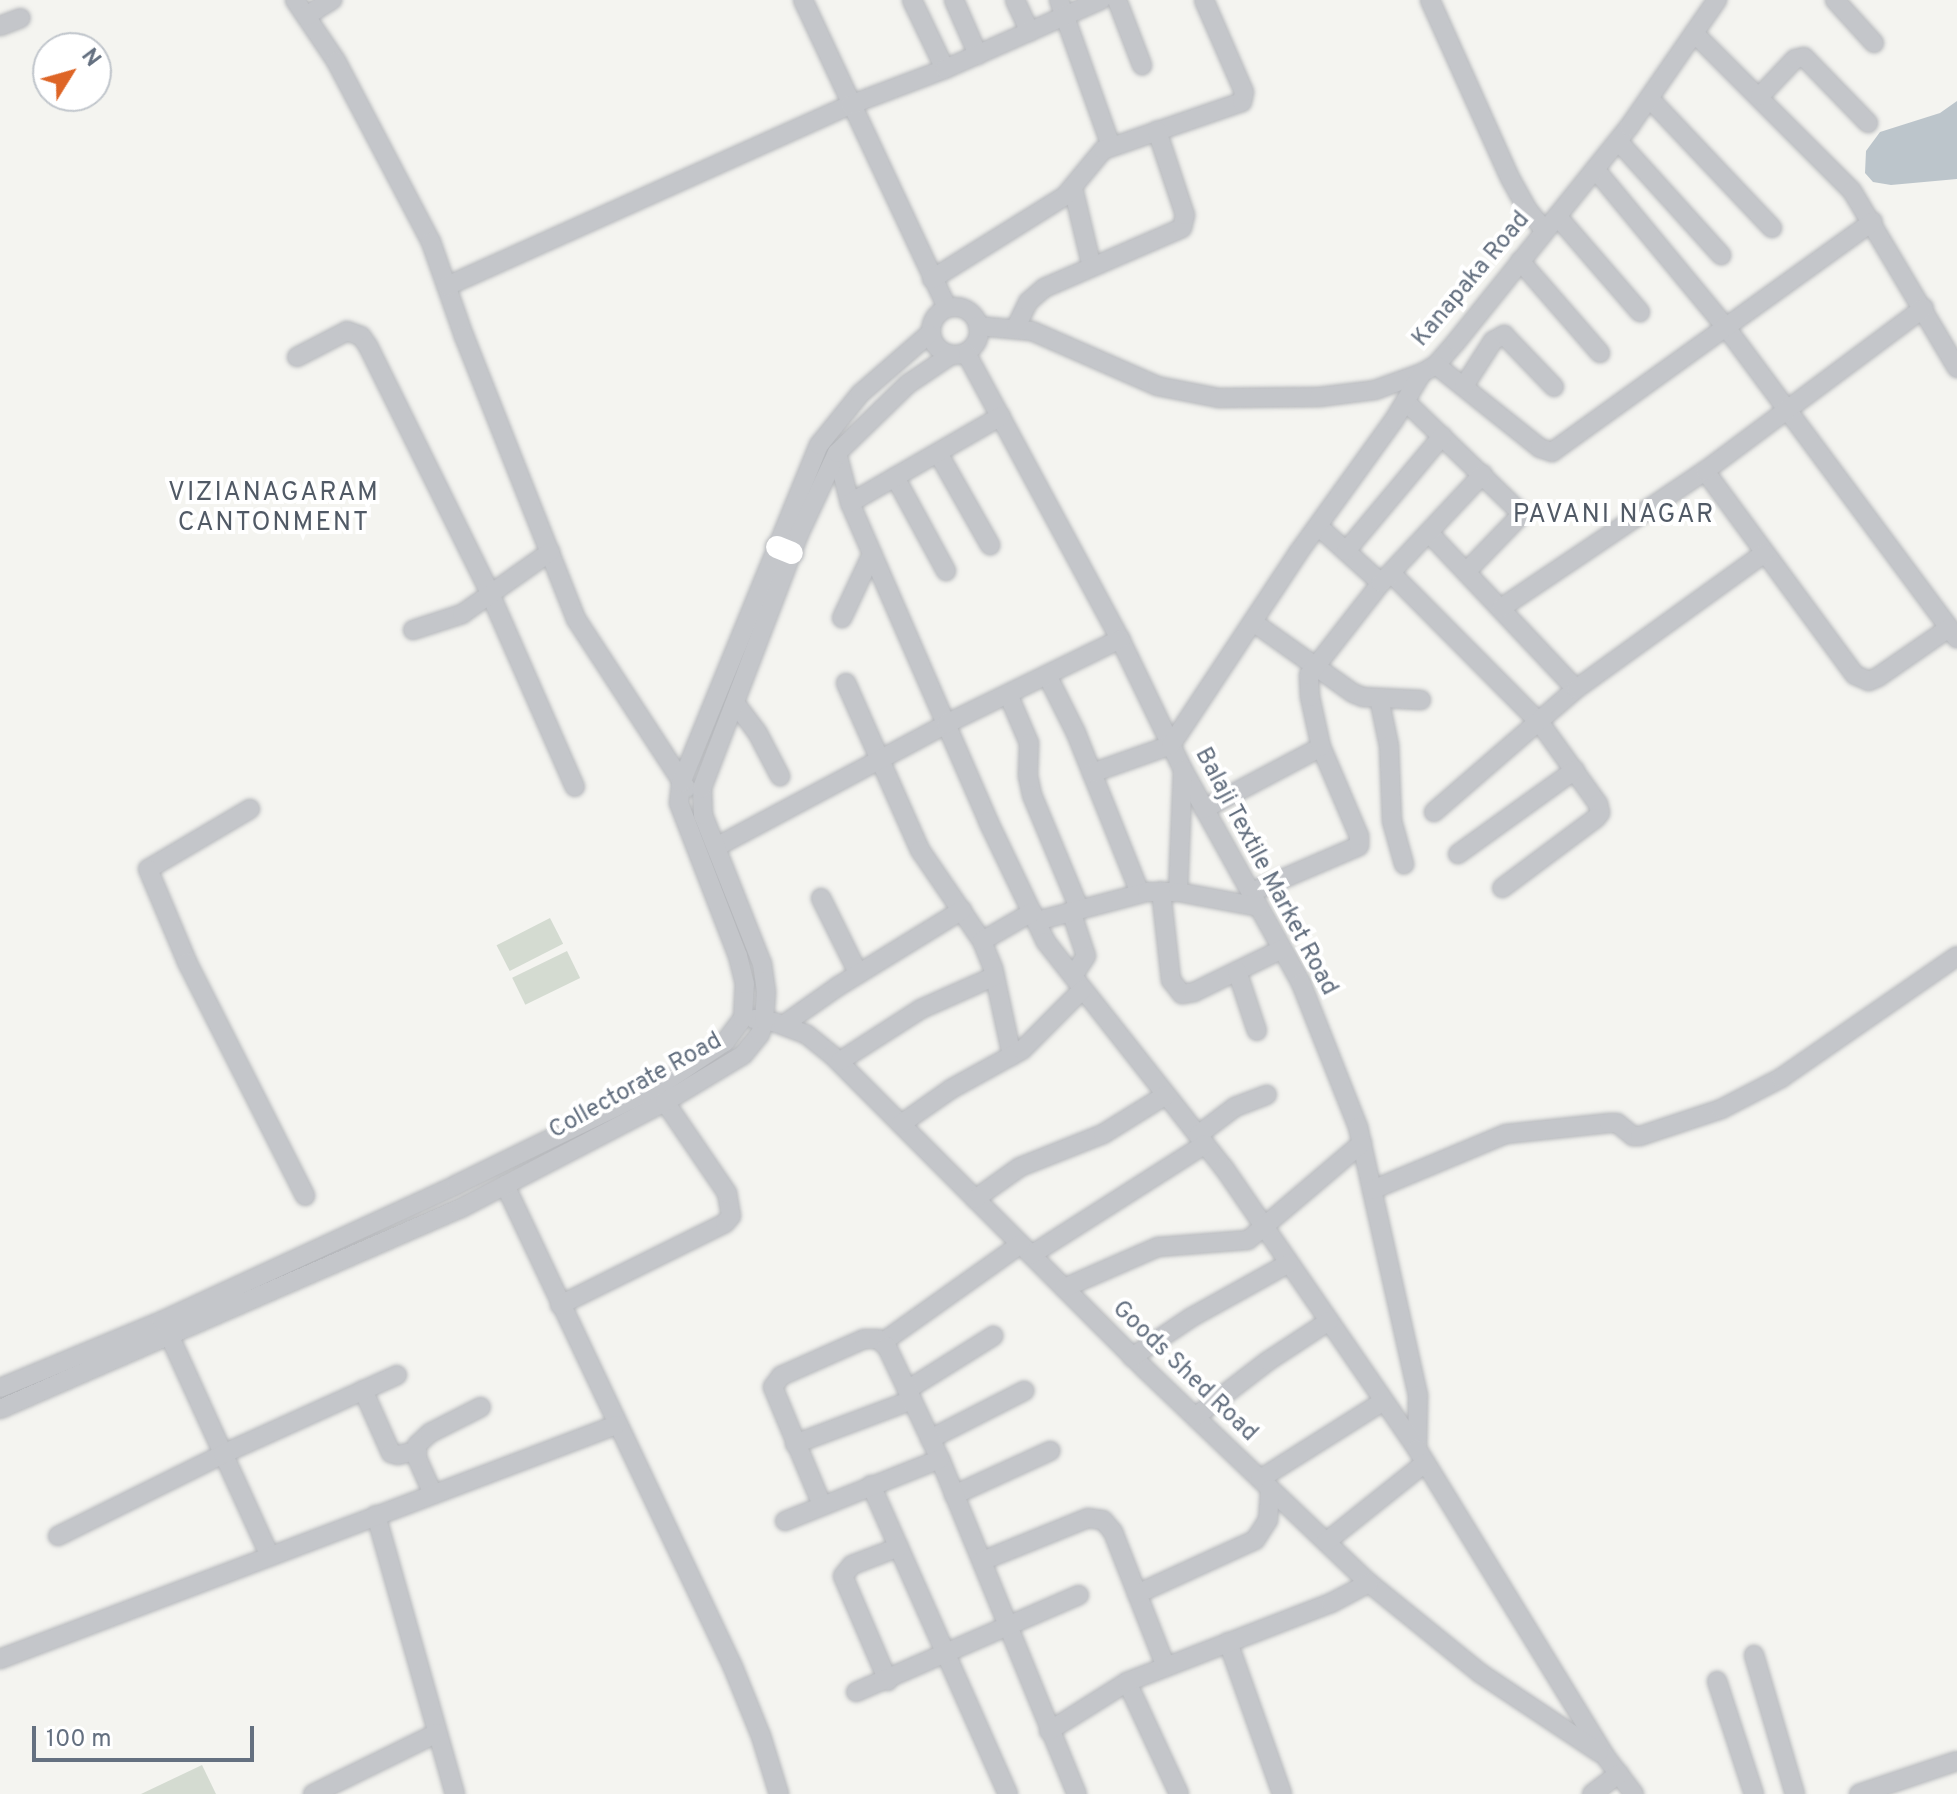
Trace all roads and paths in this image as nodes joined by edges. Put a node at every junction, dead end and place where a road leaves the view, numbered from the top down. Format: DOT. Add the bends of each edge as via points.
graph roads {
  1 [pos="332,0"];
  2 [pos="803,0"];
  3 [pos="912,0"];
  4 [pos="954,0"];
  5 [pos="1015,0"];
  6 [pos="1101,0"];
  7 [pos="1117,0"];
  8 [pos="1204,0"];
  9 [pos="1430,0"];
  10 [pos="1717,0"];
  11 [pos="1835,0"];
  12 [pos="301,8"];
  13 [pos="1063,8"];
  14 [pos="21,18"];
  15 [pos="0,26"];
  16 [pos="1030,32"];
  17 [pos="1694,33"];
  18 [pos="1874,43"];
  19 [pos="978,55"];
  20 [pos="1142,65"];
  21 [pos="945,69"];
  22 [pos="1760,96"];
  23 [pos="1649,98"];
  24 [pos="850,105"];
  25 [pos="1868,123"];
  26 [pos="1157,131"];
  27 [pos="1618,141"];
  28 [pos="1111,146"];
  29 [pos="1595,169"];
  30 [pos="1073,188"];
  31 [pos="1557,216"];
  32 [pos="1873,221"];
  33 [pos="1772,228"];
  34 [pos="1545,231"];
  35 [pos="1721,255"];
  36 [pos="1520,261"];
  37 [pos="1092,267"];
  38 [pos="932,279"];
  39 [pos="447,286"];
  40 [pos="947,308"];
  41 [pos="1924,308"];
  42 [pos="1640,312"];
  43 [pos="978,326"];
  44 [pos="1725,326"];
  45 [pos="1016,327"];
  46 [pos="929,334"];
  47 [pos="1600,353"];
  48 [pos="958,354"];
  49 [pos="297,357"];
  50 [pos="1434,365"];
  51 [pos="889,367"];
  52 [pos="1957,368"];
  53 [pos="908,384"];
  54 [pos="1464,386"];
  55 [pos="1554,387"];
  56 [pos="1406,402"];
  57 [pos="1787,412"];
  58 [pos="1001,416"];
  59 [pos="1442,436"];
  60 [pos="837,453"];
  61 [pos="938,453"];
  62 [pos="1705,471"];
  63 [pos="1483,474"];
  64 [pos="895,477"];
  65 [pos="850,503"];
  66 [pos="1318,526"];
  67 [pos="1429,533"];
  68 [pos="990,545"];
  69 [pos="784,550"];
  70 [pos="1346,551"];
  71 [pos="550,552"];
  72 [pos="872,554"];
  73 [pos="1763,554"];
  74 [pos="946,571"];
  75 [pos="1467,571"];
  76 [pos="1386,578"];
  77 [pos="491,596"];
  78 [pos="1501,608"];
  79 [pos="842,618"];
  80 [pos="1253,622"];
  81 [pos="413,630"];
  82 [pos="1953,633"];
  83 [pos="1120,639"];
  84 [pos="1313,666"];
  85 [pos="1047,675"];
  86 [pos="846,683"];
  87 [pos="1576,689"];
  88 [pos="1008,694"];
  89 [pos="1379,698"];
  90 [pos="1421,700"];
  91 [pos="735,703"];
  92 [pos="1540,723"];
  93 [pos="946,724"];
  94 [pos="1171,745"];
  95 [pos="1321,747"];
  96 [pos="880,759"];
  97 [pos="1183,770"];
  98 [pos="1575,770"];
  99 [pos="1092,773"];
  100 [pos="780,776"];
  101 [pos="681,783"];
  102 [pos="575,787"];
  103 [pos="703,803"];
  104 [pos="250,809"];
  105 [pos="1204,809"];
  106 [pos="1434,812"];
  107 [pos="716,847"];
  108 [pos="1458,854"];
  109 [pos="1404,864"];
  110 [pos="1502,888"];
  111 [pos="1170,892"];
  112 [pos="1140,893"];
  113 [pos="821,898"];
  114 [pos="1255,900"];
  115 [pos="962,910"];
  116 [pos="1075,910"];
  117 [pos="1034,917"];
  118 [pos="982,941"];
  119 [pos="1282,949"];
  120 [pos="1957,956"];
  121 [pos="1237,971"];
  122 [pos="858,973"];
  123 [pos="995,976"];
  124 [pos="1078,982"];
  125 [pos="743,1018"];
  126 [pos="764,1021"];
  127 [pos="783,1025"];
  128 [pos="1257,1031"];
  129 [pos="1012,1056"];
  130 [pos="840,1061"];
  131 [pos="1166,1095"];
  132 [pos="1267,1095"];
  133 [pos="665,1102"];
  134 [pos="901,1124"];
  135 [pos="1202,1139"];
  136 [pos="1362,1143"];
  137 [pos="505,1185"];
  138 [pos="1372,1190"];
  139 [pos="305,1196"];
  140 [pos="975,1199"];
  141 [pos="1264,1227"];
  142 [pos="1026,1250"];
  143 [pos="1289,1263"];
  144 [pos="1064,1288"];
  145 [pos="560,1305"];
  146 [pos="1329,1321"];
  147 [pos="993,1336"];
  148 [pos="170,1337"];
  149 [pos="883,1342"];
  150 [pos="1132,1357"];
  151 [pos="397,1375"];
  152 [pos="0,1388"];
  153 [pos="363,1390"];
  154 [pos="1024,1391"];
  155 [pos="910,1395"];
  156 [pos="1384,1401"];
  157 [pos="481,1407"];
  158 [pos="0,1409"];
  159 [pos="1195,1417"];
  160 [pos="616,1425"];
  161 [pos="930,1439"];
  162 [pos="795,1444"];
  163 [pos="416,1451"];
  164 [pos="1050,1451"];
  165 [pos="223,1454"];
  166 [pos="1421,1456"];
  167 [pos="940,1459"];
  168 [pos="1265,1484"];
  169 [pos="871,1485"];
  170 [pos="433,1494"];
  171 [pos="954,1495"];
  172 [pos="822,1505"];
  173 [pos="376,1515"];
  174 [pos="785,1521"];
  175 [pos="58,1536"];
  176 [pos="1326,1542"];
  177 [pos="899,1547"];
  178 [pos="270,1556"];
  179 [pos="982,1561"];
  180 [pos="1369,1583"];
  181 [pos="1137,1594"];
  182 [pos="1079,1595"];
  183 [pos="1009,1625"];
  184 [pos="1228,1642"];
  185 [pos="946,1654"];
  186 [pos="1754,1655"];
  187 [pos="0,1659"];
  188 [pos="1165,1665"];
  189 [pos="888,1681"];
  190 [pos="1717,1681"];
  191 [pos="1127,1682"];
  192 [pos="856,1692"];
  193 [pos="1049,1731"];
  194 [pos="437,1733"];
  195 [pos="1605,1756"];
  196 [pos="1957,1761"];
  197 [pos="1619,1774"];
  198 [pos="313,1794"];
  199 [pos="455,1794"];
  200 [pos="779,1794"];
  201 [pos="1008,1794"];
  202 [pos="1077,1794"];
  203 [pos="1179,1794"];
  204 [pos="1282,1794"];
  205 [pos="1592,1794"];
  206 [pos="1634,1794"];
  207 [pos="1754,1794"];
  208 [pos="1795,1794"];
  209 [pos="1859,1794"];
  1 -- 12 [label="street"];
  2 -- 24 [label="street"];
  3 -- 21 [label="street"];
  4 -- 19 [label="street"];
  5 -- 16 [label="street"];
  6 -- 13 [label="street"];
  7 -- 20 [label="street"];
  8 -- 26 [label="street" via="1244,97 1237,106"];
  9 -- 34 [label="street" via="1510,178"];
  10 -- 17 [label="street, Kanapaka Road"];
  11 -- 18 [label="street"];
  12 -- 39 [label="street" via="370,123 431,242"];
  13 -- 16 [label="street"];
  13 -- 28 [label="street"];
  14 -- 15 [label="street"];
  16 -- 19 [label="street"];
  17 -- 22 [label="street"];
  17 -- 23 [label="street, Kanapaka Road"];
  19 -- 21 [label="street"];
  21 -- 24 [label="street"];
  22 -- 25 [label="street" via="1795,59 1804,57"];
  22 -- 32 [label="street" via="1840,177"];
  23 -- 27 [label="street, Kanapaka Road"];
  23 -- 33 [label="street"];
  24 -- 38 [label="street"];
  24 -- 39 [label="street"];
  26 -- 28 [label="street"];
  26 -- 37 [label="street" via="1185,222 1175,233"];
  27 -- 29 [label="street, Kanapaka Road"];
  27 -- 35 [label="street"];
  28 -- 30 [label="street" via="1094,157"];
  29 -- 31 [label="street, Kanapaka Road"];
  29 -- 44 [label="street"];
  30 -- 37 [label="street"];
  30 -- 38 [label="street"];
  31 -- 34 [label="street, Kanapaka Road"];
  31 -- 42 [label="street"];
  32 -- 41 [label="street"];
  32 -- 44 [label="street"];
  34 -- 36 [label="street, Kanapaka Road"];
  36 -- 47 [label="street"];
  36 -- 50 [label="street, Kanapaka Road"];
  37 -- 45 [label="street" via="1036,294"];
  38 -- 40 [label="street"];
  39 -- 71 [label="street"];
  40 -- 43 [label="street" via="963,308"];
  40 -- 46 [label="street, Collectorate Road" via="934,318"];
  41 -- 52 [label="street"];
  41 -- 57 [label="street"];
  43 -- 45 [label="street, Kanapaka Road"];
  43 -- 48 [label="street" via="977,341"];
  44 -- 54 [label="street" via="1552,452"];
  44 -- 57 [label="street"];
  45 -- 50 [label="street, Kanapaka Road" via="1157,386 1219,398 1319,397 1375,390"];
  46 -- 48 [label="street" via="937,348"];
  46 -- 51 [label="street, Collectorate Road"];
  48 -- 53 [label="street, Collectorate Road"];
  48 -- 58 [label="street, Balaji Textile Market Road"];
  49 -- 77 [label="street" via="341,332 361,336"];
  50 -- 54 [label="street"];
  50 -- 56 [label="street"];
  51 -- 53 [label="street"];
  51 -- 69 [label="street, Collectorate Road" via="819,445"];
  53 -- 60 [label="street, Collectorate Road"];
  54 -- 55 [label="street" via="1493,341 1504,335"];
  56 -- 59 [label="street"];
  56 -- 66 [label="street"];
  57 -- 62 [label="street"];
  57 -- 82 [label="street"];
  58 -- 61 [label="street"];
  58 -- 83 [label="street, Balaji Textile Market Road"];
  59 -- 63 [label="street"];
  59 -- 70 [label="street"];
  60 -- 65 [label="street, Goods Shed Road"];
  60 -- 69 [label="street, Collectorate Road"];
  61 -- 64 [label="street"];
  61 -- 68 [label="street"];
  62 -- 73 [label="street"];
  62 -- 78 [label="street"];
  63 -- 67 [label="street"];
  63 -- 75 [label="street" via="1520,514"];
  64 -- 65 [label="street"];
  64 -- 74 [label="street"];
  65 -- 72 [label="street, Goods Shed Road"];
  66 -- 70 [label="street"];
  66 -- 80 [label="street"];
  67 -- 75 [label="street"];
  67 -- 76 [label="street"];
  69 -- 91 [label="street, Collectorate Road"];
  69 -- 101 [label="street, Collectorate Road"];
  70 -- 76 [label="street"];
  71 -- 77 [label="street"];
  71 -- 101 [label="street" via="576,619"];
  72 -- 79 [label="street"];
  72 -- 93 [label="street, Goods Shed Road"];
  73 -- 82 [label="street" via="1863,680 1878,677"];
  73 -- 87 [label="street"];
  75 -- 78 [label="street"];
  76 -- 84 [label="street"];
  76 -- 92 [label="street"];
  77 -- 81 [label="street" via="444,623"];
  77 -- 102 [label="street"];
  78 -- 87 [label="street"];
  80 -- 84 [label="street"];
  80 -- 94 [label="street"];
  83 -- 85 [label="street"];
  83 -- 94 [label="street, Balaji Textile Market Road"];
  84 -- 89 [label="street" via="1353,693"];
  84 -- 95 [label="street" via="1307,683"];
  85 -- 88 [label="street"];
  85 -- 99 [label="street"];
  86 -- 96 [label="street"];
  87 -- 92 [label="street"];
  88 -- 93 [label="street"];
  88 -- 116 [label="street" via="1029,743 1032,795"];
  89 -- 90 [label="street"];
  89 -- 109 [label="street" via="1389,746 1392,821"];
  91 -- 100 [label="street"];
  91 -- 103 [label="street, Collectorate Road" via="702,788"];
  92 -- 98 [label="street"];
  92 -- 106 [label="street"];
  93 -- 96 [label="street"];
  93 -- 117 [label="street, Goods Shed Road"];
  94 -- 97 [label="street, Balaji Textile Market Road"];
  94 -- 99 [label="street"];
  95 -- 105 [label="street"];
  95 -- 114 [label="street" via="1359,846"];
  96 -- 107 [label="street"];
  96 -- 115 [label="street" via="920,850"];
  97 -- 105 [label="street, Balaji Textile Market Road"];
  97 -- 111 [label="street"];
  98 -- 108 [label="street"];
  98 -- 110 [label="street" via="1600,813"];
  99 -- 112 [label="street"];
  101 -- 103 [label="street"];
  101 -- 125 [label="street, Collectorate Road" via="679,803 738,956 745,984"];
  103 -- 107 [label="street, Collectorate Road"];
  104 -- 139 [label="street" via="148,869 187,962"];
  105 -- 114 [label="street, Balaji Textile Market Road"];
  107 -- 126 [label="street, Collectorate Road" via="762,964"];
  111 -- 112 [label="street"];
  111 -- 114 [label="street"];
  111 -- 121 [label="street" via="1167,956 1177,992 1194,992"];
  112 -- 116 [label="street"];
  113 -- 122 [label="street"];
  114 -- 119 [label="street, Balaji Textile Market Road"];
  115 -- 118 [label="street"];
  115 -- 122 [label="street"];
  116 -- 117 [label="street"];
  116 -- 124 [label="street" via="1086,956"];
  117 -- 118 [label="street"];
  117 -- 124 [label="street, Goods Shed Road" via="1046,942"];
  118 -- 123 [label="street"];
  119 -- 121 [label="street"];
  119 -- 136 [label="street, Balaji Textile Market Road" via="1301,983"];
  120 -- 138 [label="street" via="1781,1078 1721,1109 1640,1136 1609,1123 1506,1134"];
  121 -- 128 [label="street"];
  122 -- 127 [label="street"];
  123 -- 129 [label="street"];
  123 -- 130 [label="street" via="921,1009"];
  124 -- 129 [label="street" via="1044,1031"];
  124 -- 131 [label="street, Goods Shed Road"];
  125 -- 126 [label="street, Goods Shed Road"];
  125 -- 152 [label="street, Collectorate Road" via="725,1042 657,1087 262,1276"];
  126 -- 127 [label="street, Goods Shed Road"];
  126 -- 133 [label="street, Collectorate Road" via="743,1055"];
  127 -- 130 [label="street, Goods Shed Road" via="806,1034"];
  129 -- 134 [label="street"];
  130 -- 134 [label="street, Goods Shed Road"];
  131 -- 135 [label="street, Goods Shed Road"];
  131 -- 140 [label="street" via="1103,1134 1020,1167"];
  132 -- 135 [label="street" via="1235,1107"];
  133 -- 137 [label="street, Collectorate Road"];
  133 -- 145 [label="street" via="727,1193 729,1219"];
  134 -- 140 [label="street, Goods Shed Road"];
  135 -- 141 [label="street, Goods Shed Road"];
  135 -- 142 [label="street"];
  136 -- 138 [label="street, Balaji Textile Market Road"];
  136 -- 141 [label="street"];
  137 -- 145 [label="street"];
  137 -- 148 [label="street, Collectorate Road"];
  138 -- 166 [label="street, Balaji Textile Market Road" via="1418,1395"];
  140 -- 142 [label="street, Goods Shed Road"];
  141 -- 143 [label="street, Goods Shed Road"];
  141 -- 144 [label="street" via="1242,1243 1158,1247"];
  142 -- 144 [label="street, Goods Shed Road"];
  142 -- 149 [label="street"];
  143 -- 146 [label="street, Goods Shed Road"];
  143 -- 150 [label="street"];
  144 -- 150 [label="street, Goods Shed Road"];
  145 -- 160 [label="street"];
  146 -- 156 [label="street, Goods Shed Road"];
  146 -- 159 [label="street"];
  147 -- 155 [label="street"];
  148 -- 158 [label="street, Collectorate Road"];
  148 -- 165 [label="street"];
  149 -- 155 [label="street"];
  149 -- 162 [label="street" via="864,1339 776,1381 773,1395"];
  150 -- 159 [label="street, Goods Shed Road"];
  151 -- 153 [label="street"];
  153 -- 163 [label="street" via="391,1453"];
  153 -- 165 [label="street"];
  154 -- 161 [label="street"];
  155 -- 161 [label="street"];
  155 -- 162 [label="street"];
  156 -- 166 [label="street, Goods Shed Road"];
  156 -- 168 [label="street"];
  157 -- 163 [label="street" via="430,1433"];
  159 -- 168 [label="street, Goods Shed Road"];
  160 -- 170 [label="street"];
  160 -- 200 [label="street" via="733,1667"];
  161 -- 167 [label="street"];
  162 -- 172 [label="street"];
  163 -- 170 [label="street"];
  164 -- 171 [label="street"];
  165 -- 175 [label="street"];
  165 -- 178 [label="street"];
  166 -- 176 [label="street"];
  166 -- 195 [label="street, Goods Shed Road"];
  167 -- 169 [label="street"];
  167 -- 171 [label="street"];
  168 -- 176 [label="street, Goods Shed Road"];
  168 -- 181 [label="street" via="1268,1520 1255,1540"];
  169 -- 172 [label="street"];
  169 -- 177 [label="street"];
  170 -- 173 [label="street"];
  171 -- 179 [label="street"];
  172 -- 174 [label="street"];
  173 -- 178 [label="street"];
  173 -- 194 [label="street"];
  176 -- 180 [label="street, Goods Shed Road"];
  177 -- 185 [label="street"];
  177 -- 189 [label="street" via="852,1565 843,1576"];
  178 -- 187 [label="street"];
  179 -- 181 [label="street" via="1096,1518 1113,1532"];
  179 -- 183 [label="street"];
  180 -- 184 [label="street"];
  180 -- 195 [label="street, Goods Shed Road" via="1480,1673"];
  181 -- 188 [label="street"];
  182 -- 183 [label="street"];
  183 -- 185 [label="street"];
  183 -- 193 [label="street"];
  184 -- 188 [label="street"];
  184 -- 204 [label="street"];
  185 -- 189 [label="street"];
  185 -- 201 [label="street"];
  186 -- 208 [label="street"];
  188 -- 191 [label="street"];
  189 -- 192 [label="street"];
  190 -- 207 [label="street"];
  191 -- 193 [label="street"];
  191 -- 203 [label="street"];
  193 -- 202 [label="street"];
  194 -- 198 [label="street"];
  194 -- 199 [label="street"];
  195 -- 197 [label="street, Goods Shed Road"];
  196 -- 209 [label="street"];
  197 -- 205 [label="street"];
  197 -- 206 [label="street, Goods Shed Road"];
}
